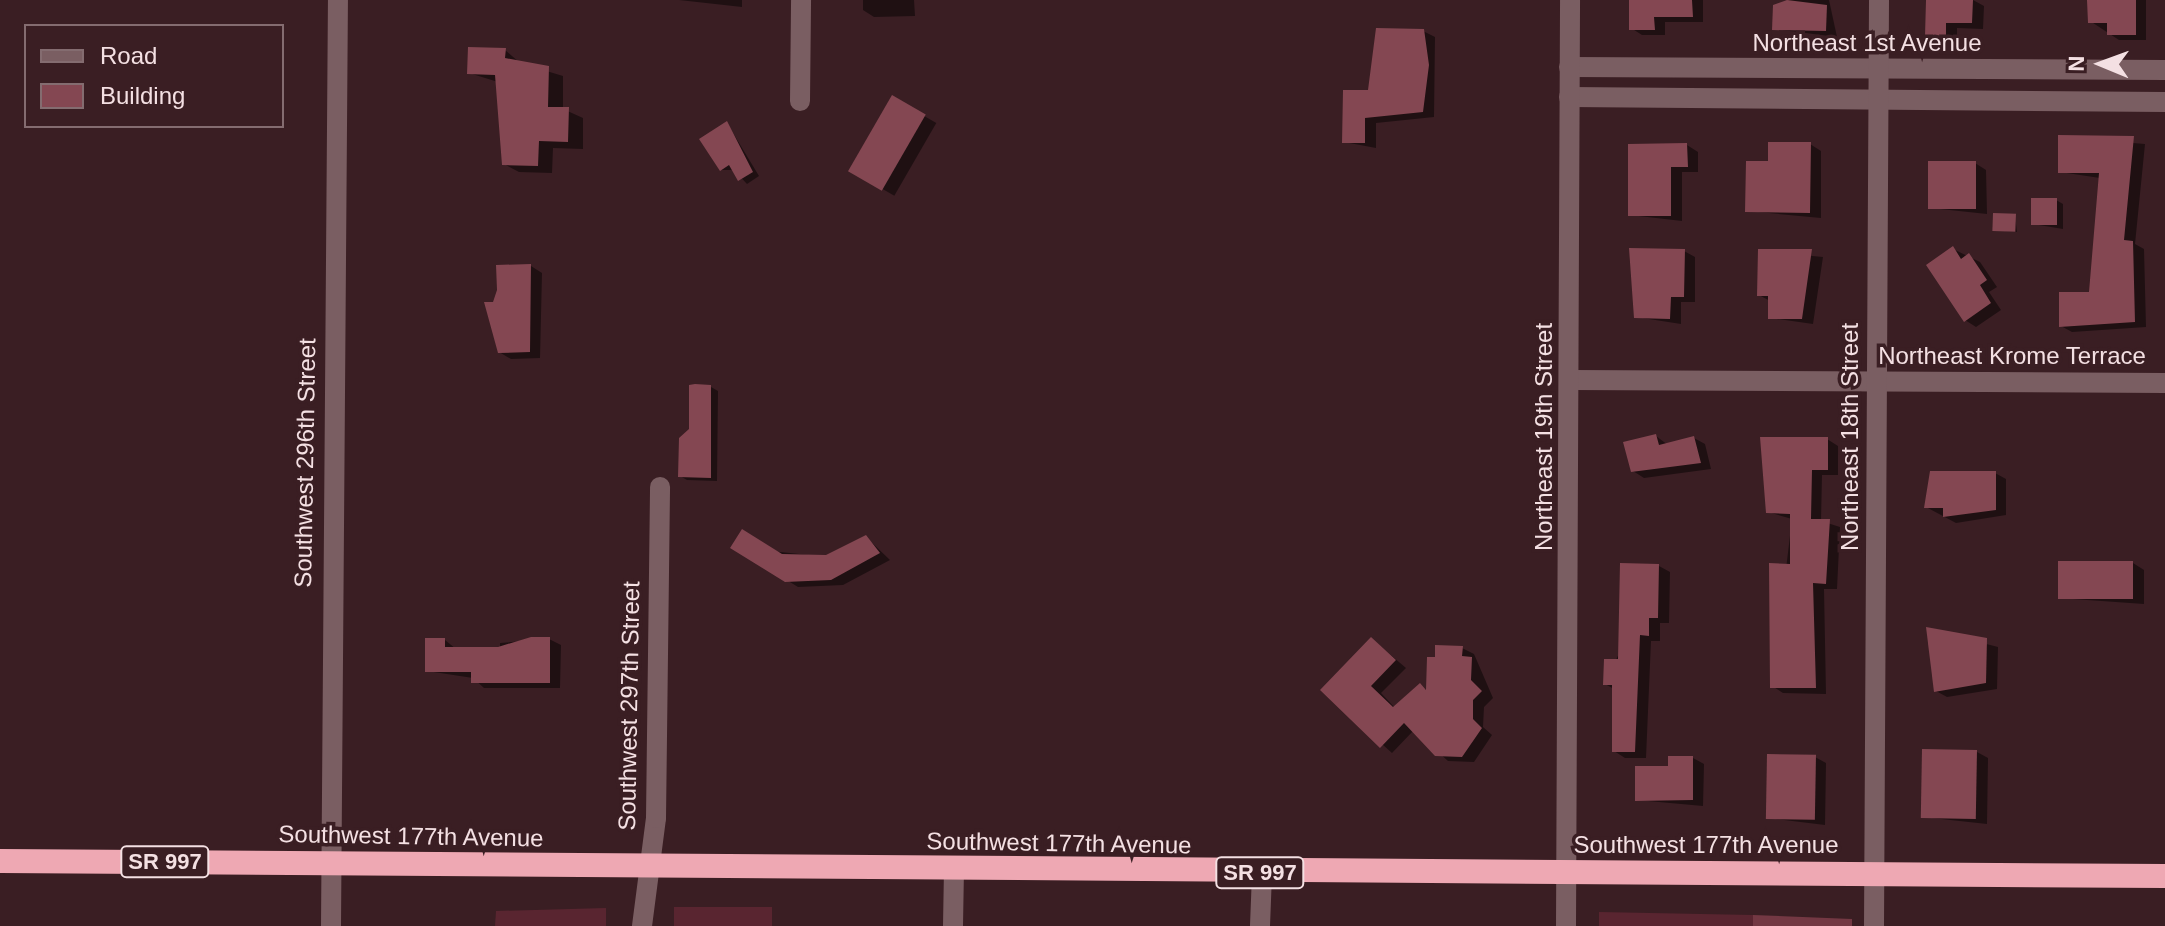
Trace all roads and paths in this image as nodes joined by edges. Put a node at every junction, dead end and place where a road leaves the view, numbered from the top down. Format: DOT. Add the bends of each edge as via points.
graph roads {
  1 [pos="338,0"];
  2 [pos="801,0"];
  3 [pos="1570,0"];
  4 [pos="1879,0"];
  5 [pos="1569,67"];
  6 [pos="1879,69"];
  7 [pos="2165,70"];
  8 [pos="1569,97"];
  9 [pos="1878,99"];
  10 [pos="800,101"];
  11 [pos="2165,102"];
  12 [pos="1571,380"];
  13 [pos="1875,381"];
  14 [pos="2165,383"];
  15 [pos="660,487"];
  16 [pos="0,861"];
  17 [pos="329,862"];
  18 [pos="649,865"];
  19 [pos="954,870"];
  20 [pos="1262,873"];
  21 [pos="1875,873"];
  22 [pos="1567,874"];
  23 [pos="2165,876"];
  24 [pos="331,926"];
  25 [pos="642,926"];
  26 [pos="953,926"];
  27 [pos="1260,926"];
  28 [pos="1566,926"];
  29 [pos="1874,926"];
  1 -- 17 [label="street, Southwest 296th Street"];
  2 -- 10 [label="street"];
  3 -- 5 [label="street, Northeast 19th Street"];
  4 -- 6 [label="street, Northeast 18th Street"];
  5 -- 6 [label="street, Northeast 1st Avenue"];
  5 -- 8 [label="street, Northeast 19th Street"];
  6 -- 7 [label="street, Northeast 1st Avenue"];
  6 -- 9 [label="street, Northeast 18th Street"];
  8 -- 9 [label="street"];
  8 -- 12 [label="street, Northeast 19th Street"];
  9 -- 11 [label="street"];
  9 -- 13 [label="street, Northeast 18th Street"];
  12 -- 13 [label="street, Northeast Krome Terrace"];
  12 -- 22 [label="street, Northeast 19th Street"];
  13 -- 14 [label="street, Northeast Krome Terrace"];
  13 -- 21 [label="street, Northeast 18th Street"];
  15 -- 18 [label="street, Southwest 297th Street" via="656,818"];
  16 -- 17 [label="highway, Southwest 177th Avenue / SR 997"];
  17 -- 18 [label="highway, Southwest 177th Avenue / SR 997"];
  17 -- 24 [label="street, Southwest 296th Street"];
  18 -- 19 [label="highway, Southwest 177th Avenue / SR 997"];
  18 -- 25 [label="street, Southwest 297th Street"];
  19 -- 20 [label="highway, Southwest 177th Avenue / SR 997"];
  19 -- 26 [label="street"];
  20 -- 22 [label="highway, Southwest 177th Avenue / SR 997"];
  20 -- 27 [label="street"];
  21 -- 22 [label="highway, Southwest 177th Avenue / SR 997"];
  21 -- 23 [label="highway, Southwest 177th Avenue / SR 997"];
  21 -- 29 [label="street, Northeast 18th Street"];
  22 -- 28 [label="street, Northeast 19th Street"];
}
